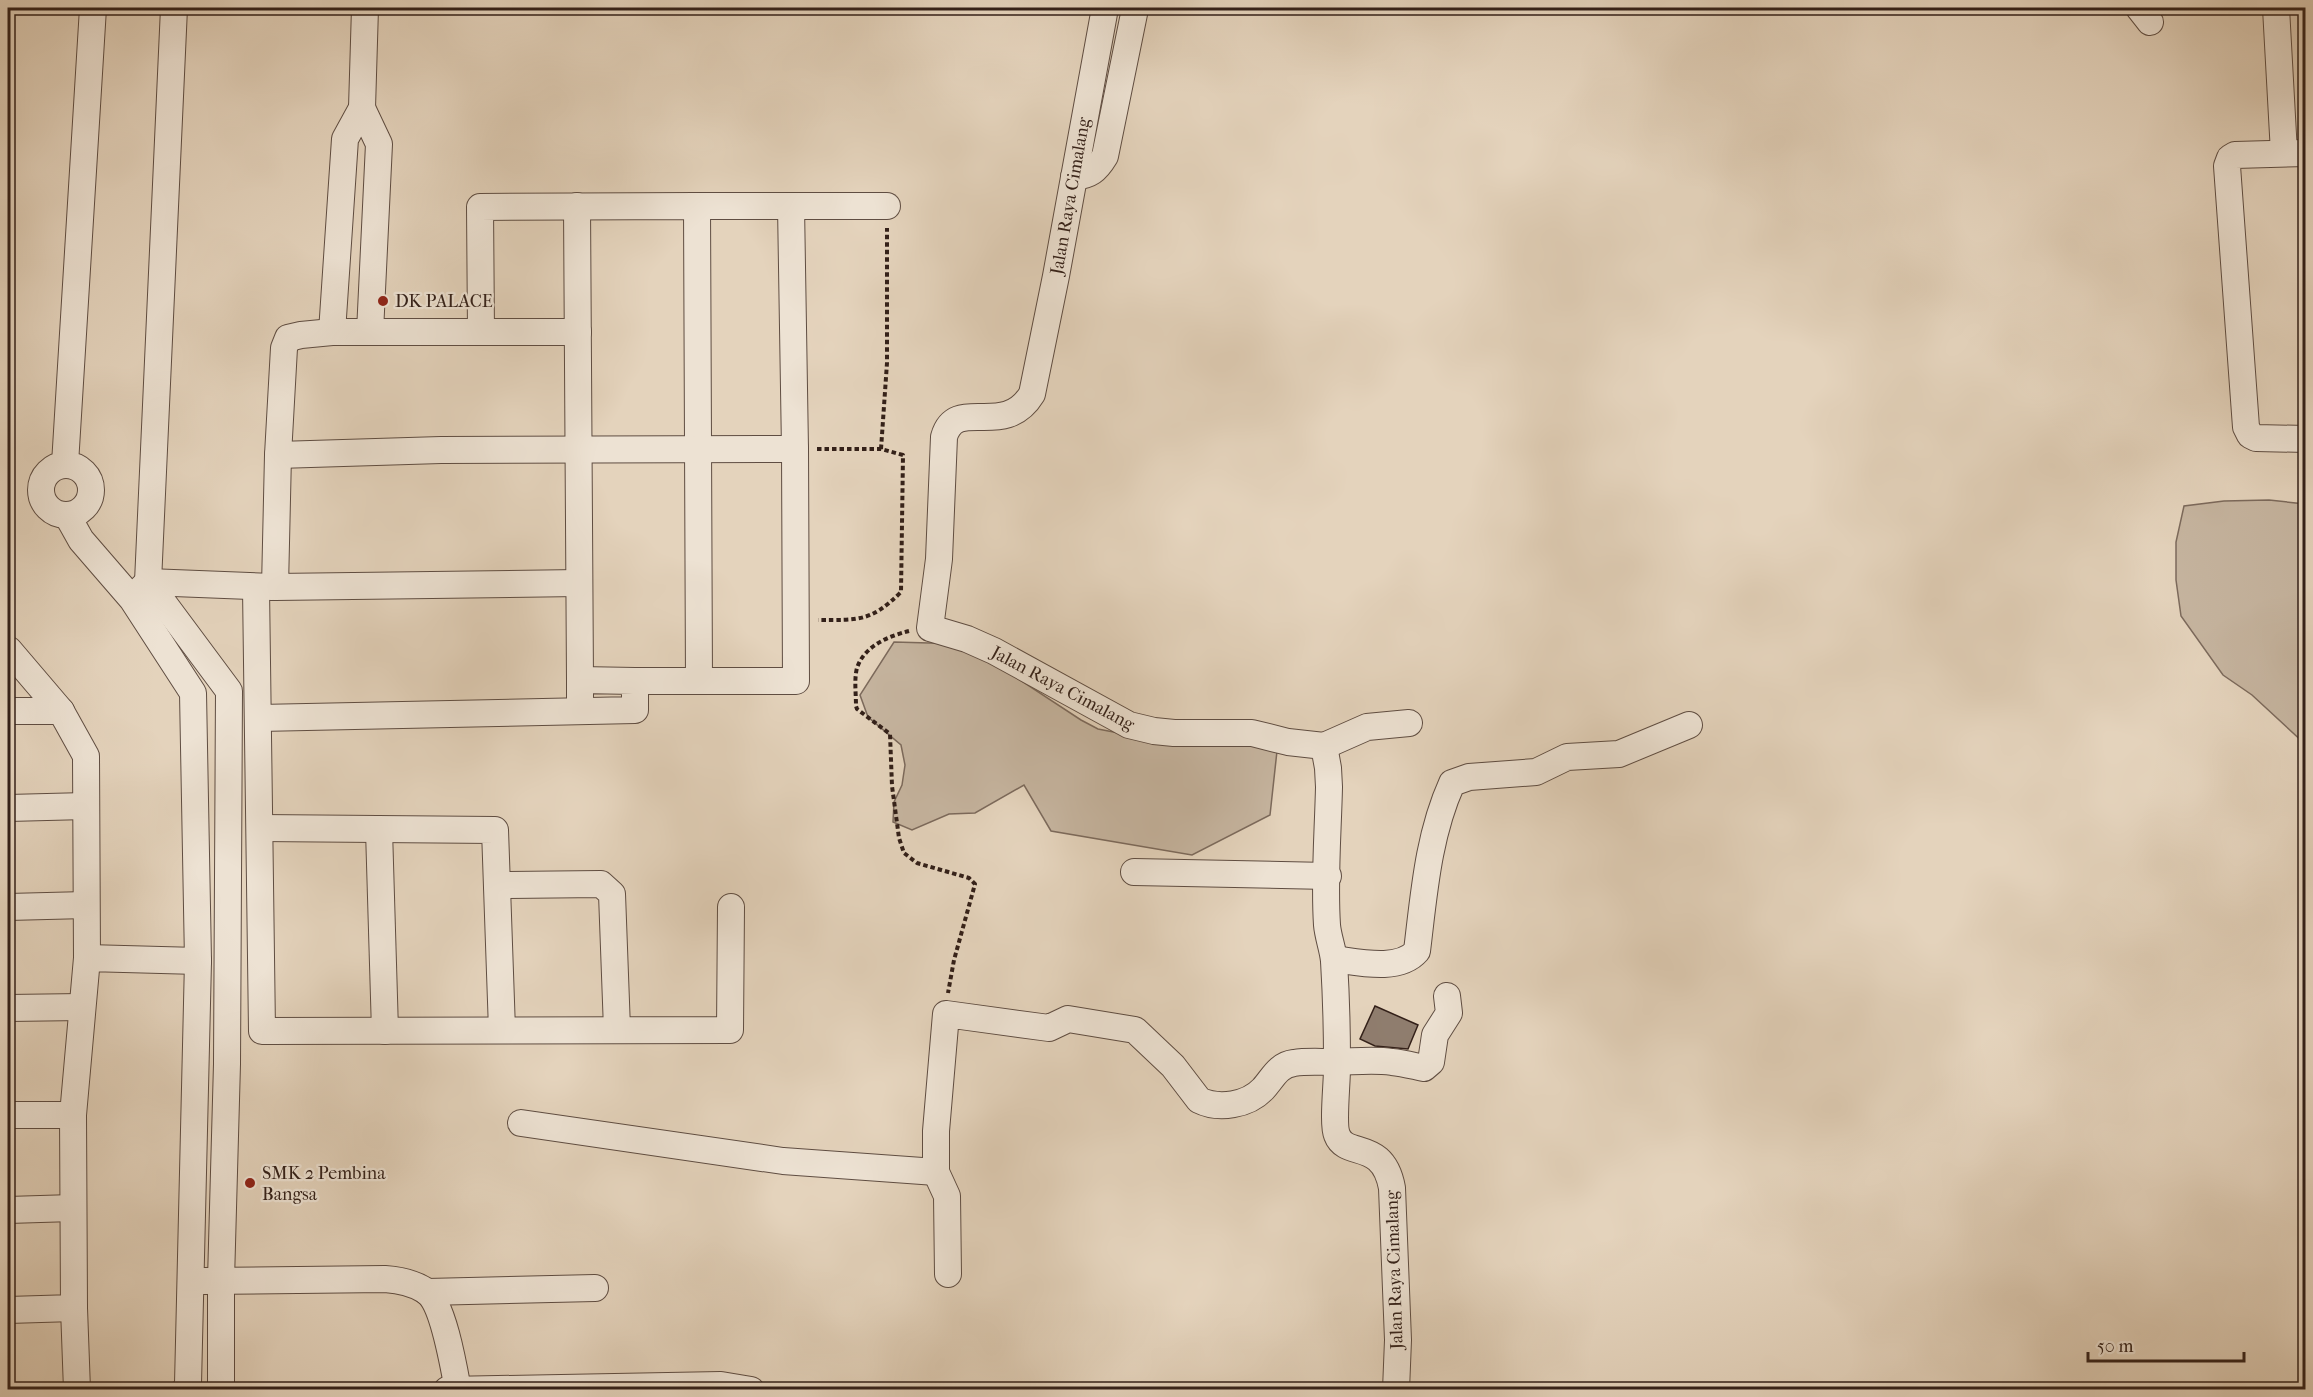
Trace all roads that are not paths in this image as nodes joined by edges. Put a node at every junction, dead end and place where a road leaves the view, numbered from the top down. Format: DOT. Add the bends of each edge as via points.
graph roads {
  1 [pos="93,8"];
  2 [pos="174,8"];
  3 [pos="365,8"];
  4 [pos="1105,8"];
  5 [pos="2276,8"];
  6 [pos="1135,9"];
  7 [pos="362,108"];
  8 [pos="2295,153"];
  9 [pos="1074,177"];
  10 [pos="697,206"];
  11 [pos="791,206"];
  12 [pos="887,206"];
  13 [pos="577,207"];
  14 [pos="332,332"];
  15 [pos="370,332"];
  16 [pos="481,332"];
  17 [pos="578,332"];
  18 [pos="2306,439"];
  19 [pos="698,449"];
  20 [pos="795,449"];
  21 [pos="578,450"];
  22 [pos="278,455"];
  23 [pos="579,583"];
  24 [pos="266,587"];
  25 [pos="140,591"];
  26 [pos="9,650"];
  27 [pos="580,680"];
  28 [pos="635,681"];
  29 [pos="699,681"];
  30 [pos="8,711"];
  31 [pos="62,711"];
  32 [pos="580,711"];
  33 [pos="259,718"];
  34 [pos="1409,723"];
  35 [pos="1689,725"];
  36 [pos="1324,746"];
  37 [pos="86,806"];
  38 [pos="8,808"];
  39 [pos="260,828"];
  40 [pos="380,830"];
  41 [pos="1134,872"];
  42 [pos="1328,876"];
  43 [pos="497,885"];
  44 [pos="86,905"];
  45 [pos="8,907"];
  46 [pos="731,907"];
  47 [pos="87,958"];
  48 [pos="1334,959"];
  49 [pos="198,961"];
  50 [pos="1447,996"];
  51 [pos="82,1006"];
  52 [pos="8,1008"];
  53 [pos="617,1029"];
  54 [pos="502,1030"];
  55 [pos="385,1031"];
  56 [pos="1337,1062"];
  57 [pos="227,1064"];
  58 [pos="197,1065"];
  59 [pos="8,1115"];
  60 [pos="73,1115"];
  61 [pos="521,1122"];
  62 [pos="936,1172"];
  63 [pos="73,1208"];
  64 [pos="8,1210"];
  65 [pos="948,1274"];
  66 [pos="221,1280"];
  67 [pos="189,1283"];
  68 [pos="595,1288"];
  69 [pos="427,1292"];
  70 [pos="74,1308"];
  71 [pos="8,1310"];
  72 [pos="221,1385"];
  73 [pos="77,1389"];
  74 [pos="185,1389"];
  75 [pos="447,1389"];
  76 [pos="458,1389"];
  77 [pos="751,1389"];
  78 [pos="1396,1389"];
  1 -- 25 [label="street" via="65,464 74,465 87,476 91,494 83,509 67,515 81,540"];
  2 -- 25 [label="street"];
  3 -- 7 [label="street"];
  4 -- 9 [label="street, Jalan Raya Cimalang"];
  5 -- 8 [label="street"];
  6 -- 9 [label="street" via="1107,150 1095,171"];
  7 -- 14 [label="street" via="345,139"];
  7 -- 15 [label="street" via="379,144"];
  8 -- 18 [label="street" via="2235,155 2227,166 2246,428 2256,438"];
  9 -- 36 [label="street, Jalan Raya Cimalang" via="1032,394 1026,404 1010,415 959,418 946,428 939,559 930,628 994,651 1129,725 1174,733 1252,733"];
  10 -- 11 [label="street"];
  10 -- 13 [label="street"];
  10 -- 19 [label="street"];
  11 -- 12 [label="street"];
  11 -- 20 [label="street"];
  13 -- 16 [label="street" via="480,207"];
  13 -- 17 [label="street"];
  14 -- 15 [label="street"];
  14 -- 22 [label="street" via="288,338 284,348"];
  15 -- 16 [label="street"];
  16 -- 17 [label="street"];
  17 -- 21 [label="street"];
  19 -- 20 [label="street"];
  19 -- 21 [label="street"];
  19 -- 29 [label="street"];
  20 -- 29 [label="street" via="796,681"];
  21 -- 22 [label="street"];
  21 -- 23 [label="street"];
  22 -- 24 [label="street"];
  23 -- 24 [label="street"];
  23 -- 27 [label="street"];
  24 -- 25 [label="street"];
  24 -- 33 [label="street"];
  25 -- 49 [label="street" via="193,693"];
  25 -- 57 [label="street" via="229,691"];
  26 -- 31 [label="street"];
  27 -- 28 [label="street"];
  27 -- 32 [label="street"];
  28 -- 29 [label="street"];
  28 -- 32 [label="street" via="635,710"];
  30 -- 31 [label="street"];
  31 -- 37 [label="street" via="86,756"];
  32 -- 33 [label="street"];
  33 -- 39 [label="street"];
  34 -- 36 [label="street" via="1366,727"];
  35 -- 48 [label="street" via="1618,754 1567,757 1536,772 1469,777 1452,783 1428,861 1417,951 1399,962"];
  36 -- 42 [label="street, Jalan Raya Cimalang" via="1329,768"];
  37 -- 38 [label="street"];
  37 -- 44 [label="street"];
  39 -- 40 [label="street"];
  39 -- 55 [label="street" via="262,1031"];
  40 -- 43 [label="street" via="495,830"];
  40 -- 55 [label="street"];
  41 -- 42 [label="street"];
  42 -- 48 [label="street, Jalan Raya Cimalang" via="1327,925"];
  43 -- 53 [label="street" via="601,884 612,894"];
  43 -- 54 [label="street"];
  44 -- 45 [label="street"];
  44 -- 47 [label="street"];
  46 -- 53 [label="street" via="730,1030"];
  47 -- 49 [label="street"];
  47 -- 51 [label="street"];
  48 -- 56 [label="street, Jalan Raya Cimalang"];
  49 -- 58 [label="street"];
  50 -- 56 [label="street" via="1449,1013 1435,1035 1431,1062 1424,1068 1372,1060"];
  51 -- 52 [label="street"];
  51 -- 60 [label="street"];
  53 -- 54 [label="street"];
  54 -- 55 [label="street"];
  56 -- 62 [label="street" via="1287,1065 1252,1098 1233,1104 1205,1103 1135,1030 1068,1019 1049,1028 945,1014"];
  56 -- 78 [label="street, Jalan Raya Cimalang" via="1337,1136 1351,1148 1383,1162 1390,1174 1398,1340"];
  57 -- 58 [label="street"];
  57 -- 66 [label="street"];
  58 -- 67 [label="street"];
  59 -- 60 [label="street"];
  60 -- 63 [label="street"];
  61 -- 62 [label="street" via="783,1161"];
  62 -- 65 [label="street" via="947,1196"];
  63 -- 64 [label="street"];
  63 -- 70 [label="street"];
  66 -- 67 [label="street"];
  66 -- 69 [label="street" via="385,1279 404,1281"];
  66 -- 72 [label="street"];
  67 -- 74 [label="street"];
  68 -- 69 [label="street"];
  69 -- 76 [label="street" via="443,1322"];
  70 -- 71 [label="street"];
  70 -- 73 [label="street"];
  75 -- 76 [label="street"];
  76 -- 77 [label="street" via="721,1385"];
}
